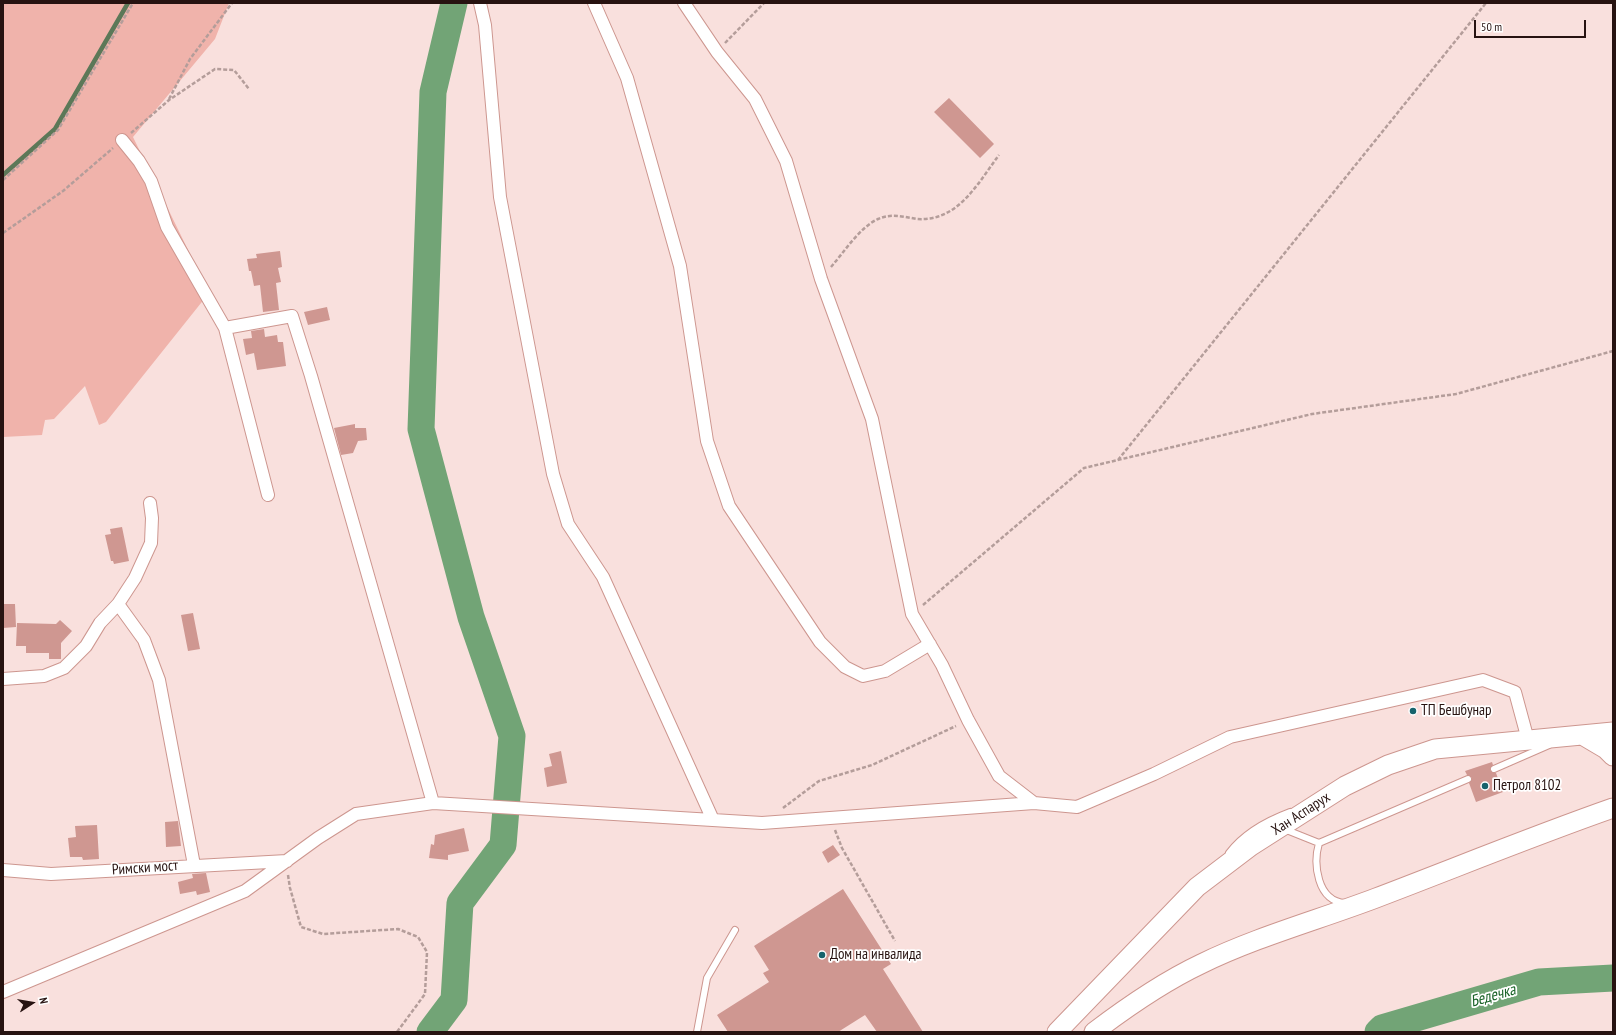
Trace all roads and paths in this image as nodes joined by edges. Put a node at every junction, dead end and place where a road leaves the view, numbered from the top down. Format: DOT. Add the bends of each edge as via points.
graph roads {
  1 [pos="133,3"];
  2 [pos="232,3"];
  3 [pos="480,3"];
  4 [pos="594,3"];
  5 [pos="684,3"];
  6 [pos="764,3"];
  7 [pos="1486,3"];
  8 [pos="717,52"];
  9 [pos="249,88"];
  10 [pos="169,100"];
  11 [pos="122,140"];
  12 [pos="999,155"];
  13 [pos="3,180"];
  14 [pos="3,232"];
  15 [pos="821,279"];
  16 [pos="225,328"];
  17 [pos="1613,351"];
  18 [pos="1118,460"];
  19 [pos="268,495"];
  20 [pos="150,503"];
  21 [pos="118,604"];
  22 [pos="912,614"];
  23 [pos="930,644"];
  24 [pos="3,678"];
  25 [pos="968,720"];
  26 [pos="1613,732"];
  27 [pos="1576,737"];
  28 [pos="1528,740"];
  29 [pos="1613,756"];
  30 [pos="1494,769"];
  31 [pos="1468,779"];
  32 [pos="432,803"];
  33 [pos="1034,803"];
  34 [pos="1311,807"];
  35 [pos="1609,808"];
  36 [pos="830,818"];
  37 [pos="713,820"];
  38 [pos="762,823"];
  39 [pos="1280,828"];
  40 [pos="1319,843"];
  41 [pos="287,860"];
  42 [pos="194,864"];
  43 [pos="3,870"];
  44 [pos="1217,871"];
  45 [pos="1363,902"];
  46 [pos="735,930"];
  47 [pos="895,941"];
  48 [pos="3,992"];
  49 [pos="397,1032"];
  50 [pos="697,1032"];
  51 [pos="1057,1032"];
  52 [pos="1094,1032"];
  1 -- 13 [label="path" via="58,130"];
  2 -- 10 [label="path" via="190,60"];
  3 -- 37 [label="street" via="485,25 500,197 553,474 568,524 602,577"];
  4 -- 23 [label="street" via="627,78 680,266 707,441 729,506 820,642 845,667 863,676 886,672"];
  5 -- 8 [label="street"];
  6 -- 8 [label="path"];
  7 -- 18 [label="path"];
  8 -- 15 [label="street" via="755,99 786,161"];
  9 -- 10 [label="path" via="234,70 215,69"];
  10 -- 11 [label="path"];
  11 -- 14 [label="path" via="64,191"];
  11 -- 16 [label="street" via="151,181 167,227"];
  12 -- 15 [label="path" via="964,202 939,217 918,219 899,215 879,218 866,227"];
  15 -- 22 [label="street" via="872,419"];
  16 -- 19 [label="street"];
  16 -- 32 [label="street" via="292,316 312,376"];
  17 -- 18 [label="path" via="1456,394 1312,414"];
  18 -- 22 [label="path" via="1084,468"];
  20 -- 21 [label="street" via="151,543"];
  21 -- 24 [label="street" via="100,623 86,646 64,668 44,676"];
  21 -- 42 [label="street" via="144,640 159,680"];
  22 -- 23 [label="street"];
  23 -- 25 [label="street"];
  25 -- 33 [label="street" via="999,776"];
  25 -- 38 [label="path" via="872,765 819,781"];
  26 -- 27 [label="main road, Хан Аспарух"];
  27 -- 28 [label="main road, Хан Аспарух"];
  27 -- 29 [label="main road" via="1606,749"];
  27 -- 30 [label="lane"];
  28 -- 33 [label="street" via="1515,692 1483,680 1230,737 1154,774 1077,807"];
  28 -- 34 [label="main road, Хан Аспарух" via="1435,749 1388,765 1345,786"];
  31 -- 40 [label="lane"];
  32 -- 37 [label="street"];
  32 -- 41 [label="street" via="356,814"];
  33 -- 36 [label="street"];
  34 -- 39 [label="main road, Хан Аспарух"];
  34 -- 44 [label="lane" via="1296,809 1250,832 1236,844"];
  35 -- 45 [label="main road"];
  36 -- 38 [label="street"];
  36 -- 47 [label="path" via="842,848"];
  37 -- 38 [label="street"];
  39 -- 40 [label="lane"];
  39 -- 44 [label="main road, Хан Аспарух"];
  40 -- 45 [label="lane" via="1316,870 1323,887 1336,900 1343,903"];
  41 -- 42 [label="street, Римски мост"];
  41 -- 48 [label="street" via="245,891"];
  41 -- 49 [label="path" via="290,888 301,927 323,934 398,929 418,937 426,952 425,994"];
  42 -- 43 [label="street, Римски мост" via="51,874"];
  44 -- 51 [label="main road, Хан Аспарух" via="1197,887"];
  45 -- 52 [label="main road" via="1257,940 1200,964 1124,1009"];
  46 -- 50 [label="lane" via="707,978"];
}
